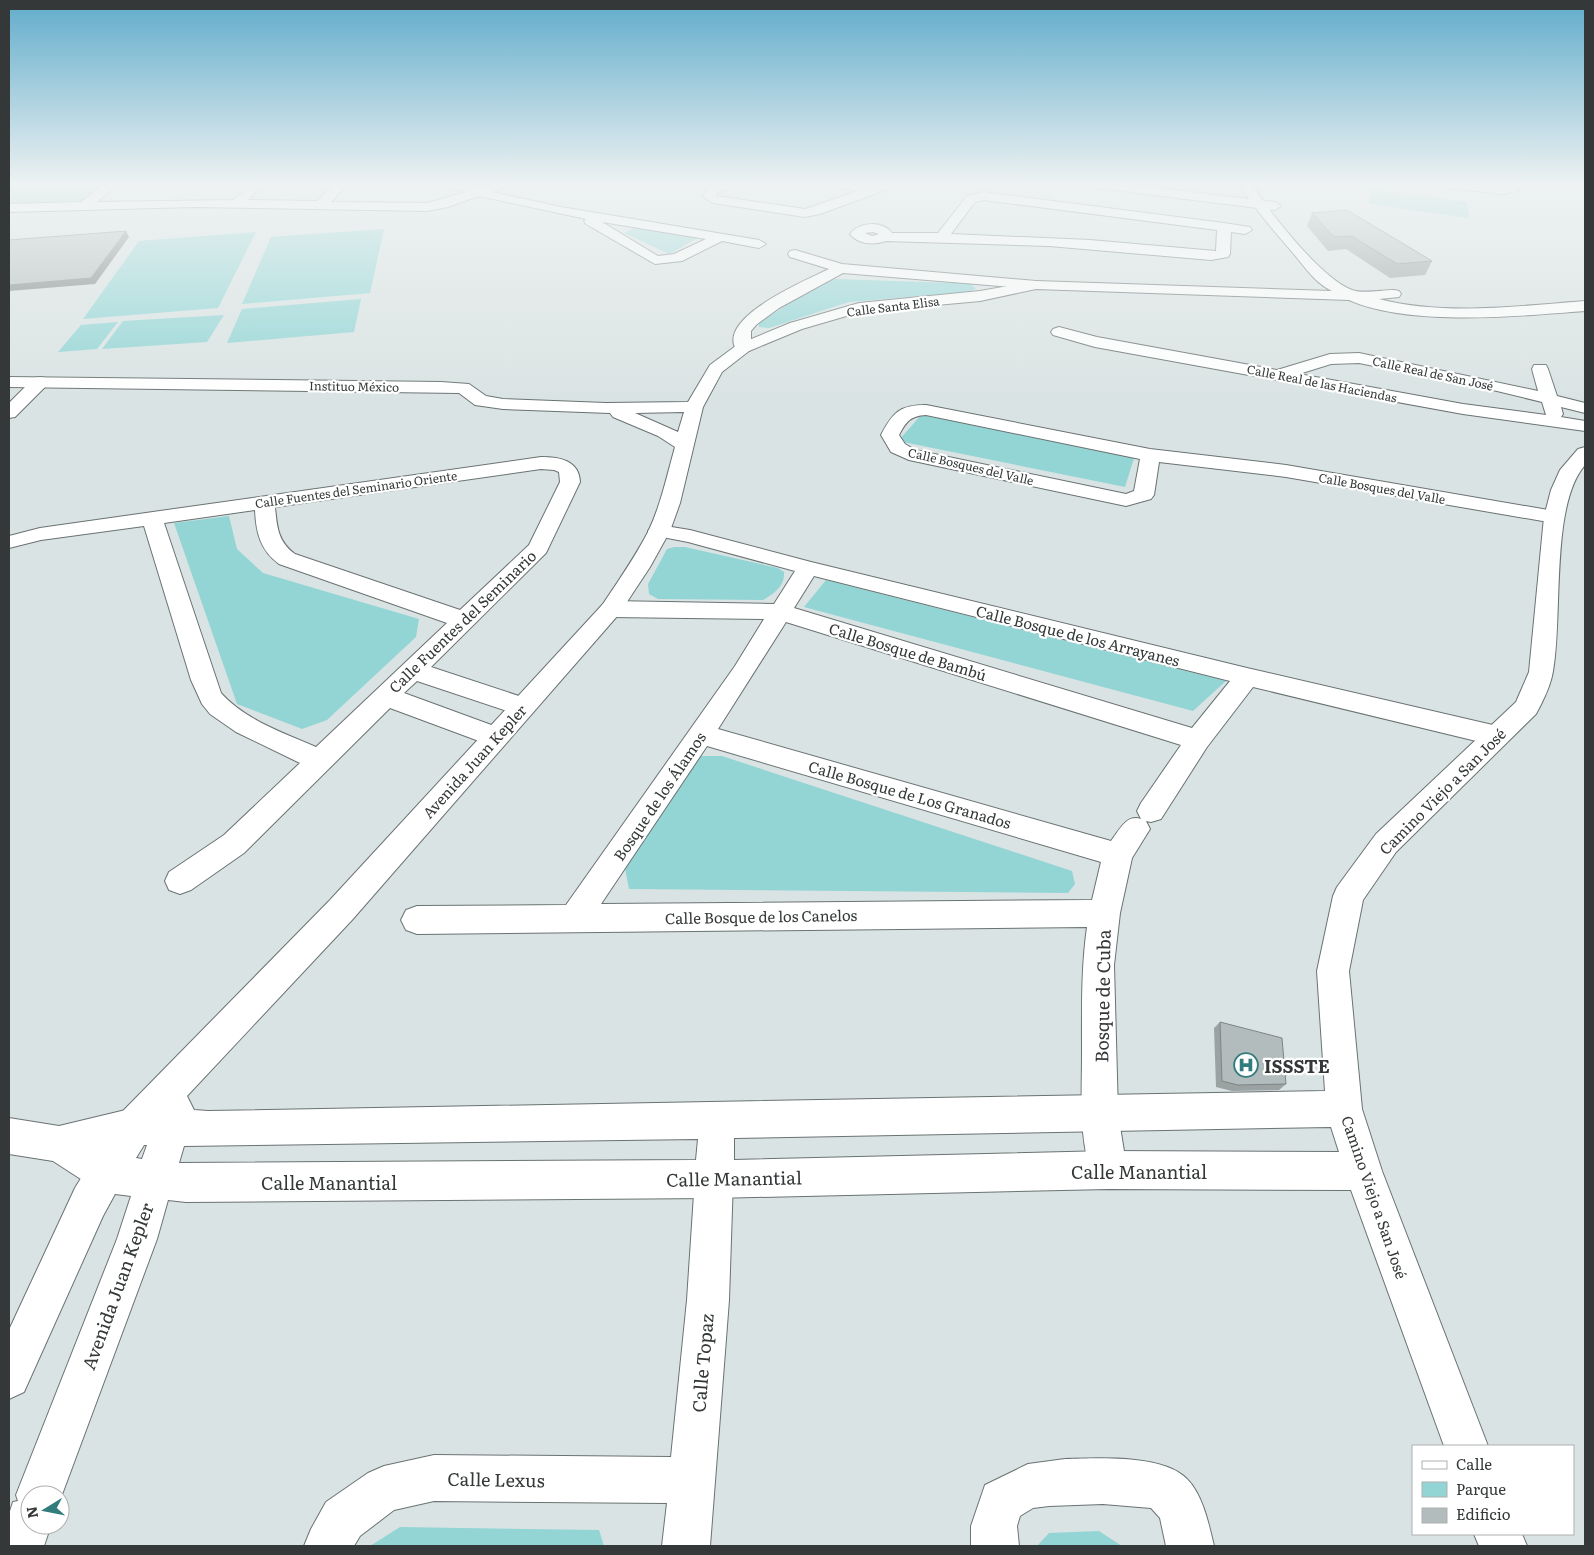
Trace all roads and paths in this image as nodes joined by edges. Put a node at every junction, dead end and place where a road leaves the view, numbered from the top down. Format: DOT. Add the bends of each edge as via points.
graph roads {
  1 [pos="646,255"];
  2 [pos="684,255"];
  3 [pos="797,255"];
  4 [pos="1204,255"];
  5 [pos="1221,255"];
  6 [pos="1301,255"];
  7 [pos="1319,255"];
  8 [pos="1323,259"];
  9 [pos="841,268"];
  10 [pos="1362,282"];
  11 [pos="1036,285"];
  12 [pos="1394,294"];
  13 [pos="1352,296"];
  14 [pos="1585,304"];
  15 [pos="1059,332"];
  16 [pos="743,348"];
  17 [pos="1540,369"];
  18 [pos="1280,374"];
  19 [pos="9,382"];
  20 [pos="40,382"];
  21 [pos="1551,399"];
  22 [pos="694,407"];
  23 [pos="606,408"];
  24 [pos="1585,408"];
  25 [pos="9,413"];
  26 [pos="1555,420"];
  27 [pos="1585,426"];
  28 [pos="686,445"];
  29 [pos="1585,454"];
  30 [pos="1150,455"];
  31 [pos="561,465"];
  32 [pos="264,502"];
  33 [pos="1554,517"];
  34 [pos="152,518"];
  35 [pos="659,531"];
  36 [pos="9,542"];
  37 [pos="808,568"];
  38 [pos="611,609"];
  39 [pos="781,612"];
  40 [pos="464,620"];
  41 [pos="412,670"];
  42 [pos="1247,677"];
  43 [pos="385,696"];
  44 [pos="522,707"];
  45 [pos="701,734"];
  46 [pos="1498,736"];
  47 [pos="496,737"];
  48 [pos="1198,740"];
  49 [pos="320,760"];
  50 [pos="1135,832"];
  51 [pos="180,881"];
  52 [pos="1104,913"];
  53 [pos="575,918"];
  54 [pos="417,920"];
  55 [pos="1344,1109"];
  56 [pos="1100,1114"];
  57 [pos="717,1119"];
  58 [pos="152,1127"];
  59 [pos="9,1136"];
  60 [pos="59,1144"];
  61 [pos="1108,1170"];
  62 [pos="1362,1171"];
  63 [pos="106,1174"];
  64 [pos="714,1179"];
  65 [pos="155,1180"];
  66 [pos="9,1377"];
  67 [pos="1466,1445"];
  68 [pos="691,1480"];
  69 [pos="43,1485"];
  70 [pos="328,1546"];
  71 [pos="686,1546"];
  72 [pos="995,1546"];
  73 [pos="1190,1546"];
  1 -- 2 [label="street" via="655,260"];
  3 -- 9 [label="street"];
  4 -- 5 [label="street"];
  6 -- 13 [label="street" via="1323,279"];
  7 -- 8 [label="street"];
  9 -- 11 [label="street"];
  9 -- 16 [label="street" via="757,315 744,328 741,336"];
  10 -- 12 [label="street"];
  11 -- 13 [label="street"];
  11 -- 16 [label="street, Calle Santa Elisa" via="980,296 860,308 796,326"];
  12 -- 13 [label="street"];
  12 -- 14 [label="street" via="1450,302"];
  13 -- 14 [label="street" via="1386,306 1448,311"];
  15 -- 18 [label="street, Calle Real de las Haciendas" via="1095,342"];
  16 -- 22 [label="street, Calle Santa Elisa" via="716,369"];
  17 -- 21 [label="street"];
  18 -- 21 [label="street, Calle Real de San José" via="1330,359 1359,358"];
  18 -- 26 [label="street, Calle Real de las Haciendas" via="1463,408"];
  19 -- 20 [label="street, Instituo México"];
  20 -- 23 [label="street, Instituo México" via="454,387 466,390 482,401 503,404"];
  20 -- 25 [label="street"];
  21 -- 24 [label="street, Calle Real de San José"];
  21 -- 26 [label="street"];
  22 -- 23 [label="street, Instituo México"];
  22 -- 28 [label="street, Avenida Juan Kepler"];
  23 -- 28 [label="street"];
  26 -- 27 [label="street, Calle Real de las Haciendas"];
  28 -- 35 [label="street, Avenida Juan Kepler"];
  29 -- 33 [label="street, Camino Viejo a San José" via="1570,470"];
  30 -- 30 [label="street, Calle Bosques del Valle" via="926,410 900,416 890,435 898,448 909,454 1126,500 1144,495"];
  30 -- 33 [label="street, Calle Bosques del Valle" via="1286,471"];
  31 -- 32 [label="street, Calle Fuentes del Seminario Oriente" via="541,463"];
  31 -- 40 [label="street, Calle Fuentes del Seminario" via="571,475 570,482 538,548"];
  32 -- 34 [label="street, Calle Fuentes del Seminario Oriente"];
  32 -- 40 [label="street" via="272,548 287,559"];
  33 -- 46 [label="street, Camino Viejo a San José" via="1541,672 1526,707"];
  34 -- 36 [label="street, Calle Fuentes del Seminario Oriente" via="40,534"];
  34 -- 49 [label="street" via="211,699 239,722"];
  35 -- 37 [label="street, Calle Bosque de los Arrayanes" via="690,536"];
  35 -- 38 [label="street, Avenida Juan Kepler" via="640,567"];
  37 -- 39 [label="street, Bosque de los Álamos"];
  37 -- 42 [label="street, Calle Bosque de los Arrayanes"];
  38 -- 39 [label="street, Calle Bosque de Bambú"];
  38 -- 44 [label="street, Avenida Juan Kepler"];
  39 -- 45 [label="street, Bosque de los Álamos"];
  39 -- 48 [label="street, Calle Bosque de Bambú"];
  40 -- 41 [label="street, Calle Fuentes del Seminario"];
  41 -- 43 [label="street, Calle Fuentes del Seminario"];
  41 -- 44 [label="street"];
  42 -- 46 [label="street, Calle Bosque de los Arrayanes"];
  42 -- 48 [label="street, Bosque de Cuba"];
  43 -- 47 [label="street"];
  43 -- 49 [label="street, Calle Fuentes del Seminario"];
  44 -- 47 [label="street, Avenida Juan Kepler"];
  45 -- 50 [label="street, Calle Bosque de Los Granados"];
  45 -- 53 [label="street, Bosque de los Álamos"];
  46 -- 55 [label="street, Camino Viejo a San José" via="1386,843 1348,896 1333,971"];
  47 -- 58 [label="street, Avenida Juan Kepler" via="341,910 186,1074"];
  48 -- 50 [label="street, Bosque de Cuba"];
  49 -- 51 [label="street, Calle Fuentes del Seminario" via="234,844"];
  50 -- 52 [label="street, Bosque de Cuba"];
  52 -- 53 [label="street, Calle Bosque de los Canelos"];
  52 -- 56 [label="street, Bosque de Cuba" via="1098,965"];
  53 -- 54 [label="street, Calle Bosque de los Canelos"];
  55 -- 56 [label="street"];
  55 -- 62 [label="street, Camino Viejo a San José"];
  56 -- 57 [label="street"];
  56 -- 61 [label="street, Bosque de Cuba"];
  57 -- 58 [label="street" via="208,1129"];
  57 -- 64 [label="street, Calle Topaz"];
  58 -- 60 [label="street"];
  58 -- 63 [label="street, Avenida Juan Kepler"];
  58 -- 65 [label="street, Avenida Juan Kepler"];
  59 -- 60 [label="street"];
  60 -- 63 [label="street"];
  61 -- 62 [label="street, Calle Manantial"];
  61 -- 64 [label="street, Calle Manantial"];
  62 -- 67 [label="street, Camino Viejo a San José"];
  63 -- 65 [label="street, Calle Manantial"];
  63 -- 66 [label="street, Avenida Juan Kepler" via="89,1202"];
  64 -- 65 [label="street, Calle Manantial" via="196,1183"];
  64 -- 68 [label="street, Calle Topaz" via="708,1300"];
  65 -- 69 [label="street, Avenida Juan Kepler" via="137,1239"];
  68 -- 70 [label="street, Calle Lexus" via="434,1478 384,1489 343,1519"];
  68 -- 71 [label="street, Calle Topaz"];
  72 -- 73 [label="street" via="994,1526 1001,1501 1021,1489 1039,1484 1112,1482 1164,1489 1181,1508"];
}
